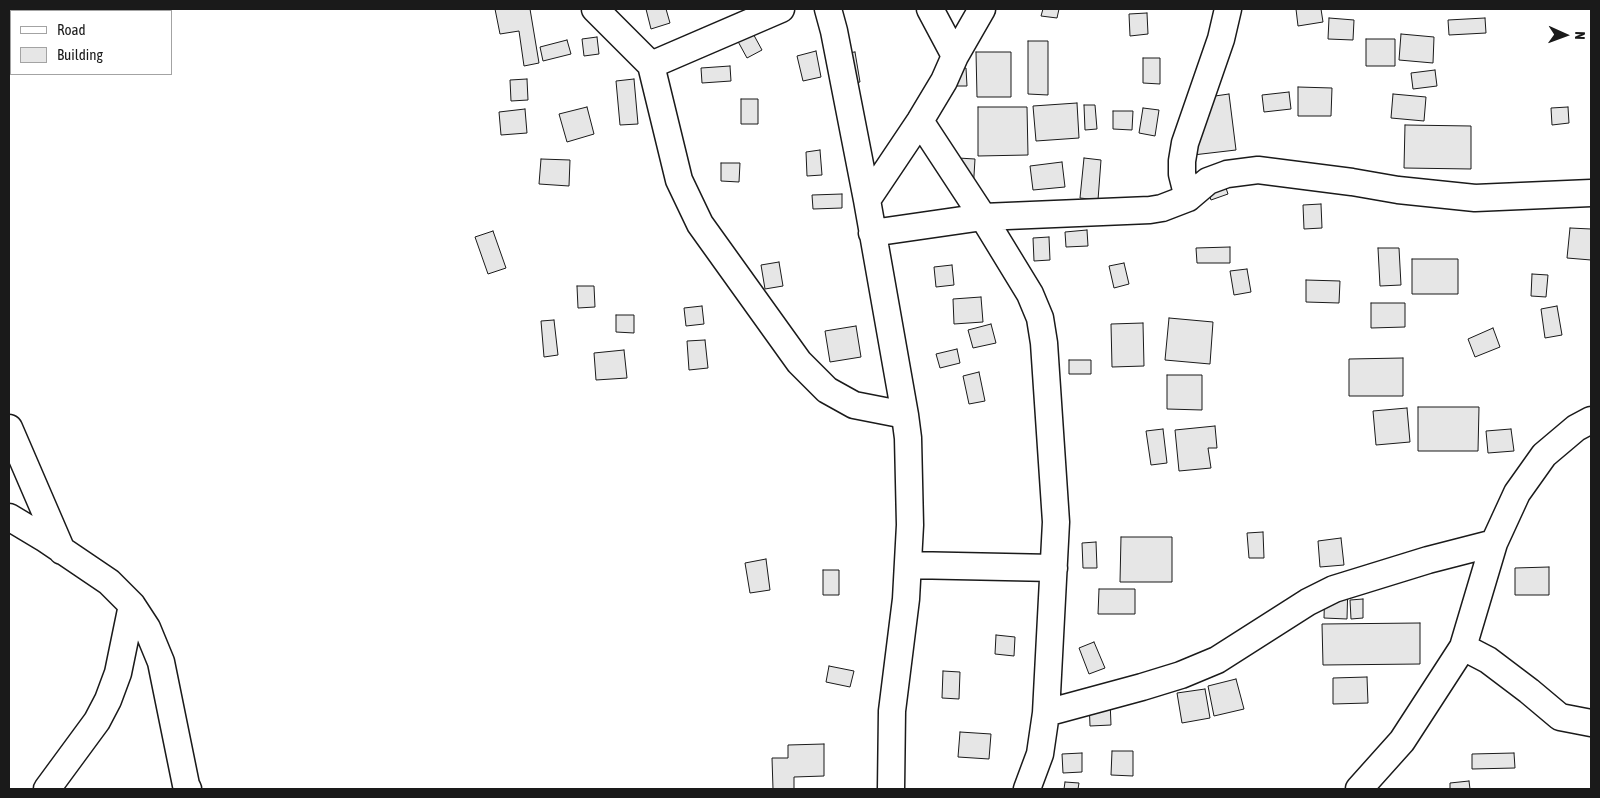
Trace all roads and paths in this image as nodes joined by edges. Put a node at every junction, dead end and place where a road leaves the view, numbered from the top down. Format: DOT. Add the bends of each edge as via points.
graph roads {
  1 [pos="594,9"];
  2 [pos="782,9"];
  3 [pos="828,9"];
  4 [pos="930,9"];
  5 [pos="982,9"];
  6 [pos="1228,9"];
  7 [pos="955,56"];
  8 [pos="651,65"];
  9 [pos="920,121"];
  10 [pos="1591,193"];
  11 [pos="1188,198"];
  12 [pos="867,200"];
  13 [pos="983,217"];
  14 [pos="872,233"];
  15 [pos="905,415"];
  16 [pos="1591,420"];
  17 [pos="9,428"];
  18 [pos="9,517"];
  19 [pos="1494,543"];
  20 [pos="62,551"];
  21 [pos="908,565"];
  22 [pos="1054,568"];
  23 [pos="132,605"];
  24 [pos="1463,647"];
  25 [pos="1046,712"];
  26 [pos="1591,723"];
  27 [pos="47,789"];
  28 [pos="188,789"];
  29 [pos="891,789"];
  30 [pos="1027,789"];
  31 [pos="1359,789"];
  1 -- 8 [label="street"];
  2 -- 8 [label="street"];
  3 -- 12 [label="street"];
  4 -- 7 [label="street"];
  5 -- 7 [label="street"];
  6 -- 11 [label="street" via="1221,39 1185,143 1182,174"];
  7 -- 9 [label="street"];
  8 -- 15 [label="street" via="679,180 700,224 799,362 827,390 854,405"];
  9 -- 12 [label="street"];
  9 -- 13 [label="street"];
  10 -- 11 [label="street" via="1475,198 1258,170 1227,174 1208,181"];
  11 -- 13 [label="street" via="1150,210"];
  12 -- 14 [label="street"];
  13 -- 14 [label="street"];
  13 -- 22 [label="street" via="1030,294 1040,318 1056,522"];
  14 -- 15 [label="street"];
  15 -- 21 [label="street" via="910,525"];
  16 -- 19 [label="street" via="1576,428 1544,455 1518,493"];
  17 -- 20 [label="street"];
  18 -- 20 [label="street"];
  19 -- 24 [label="street"];
  19 -- 25 [label="street" via="1334,588 1217,660 1142,687"];
  20 -- 23 [label="street" via="109,582"];
  21 -- 22 [label="street"];
  21 -- 29 [label="street" via="892,712"];
  22 -- 25 [label="street"];
  23 -- 27 [label="street" via="118,673 98,722"];
  23 -- 28 [label="street" via="148,628 160,662"];
  24 -- 26 [label="street" via="1488,660 1560,717"];
  24 -- 31 [label="street" via="1402,741"];
  25 -- 30 [label="street" via="1040,754"];
}
